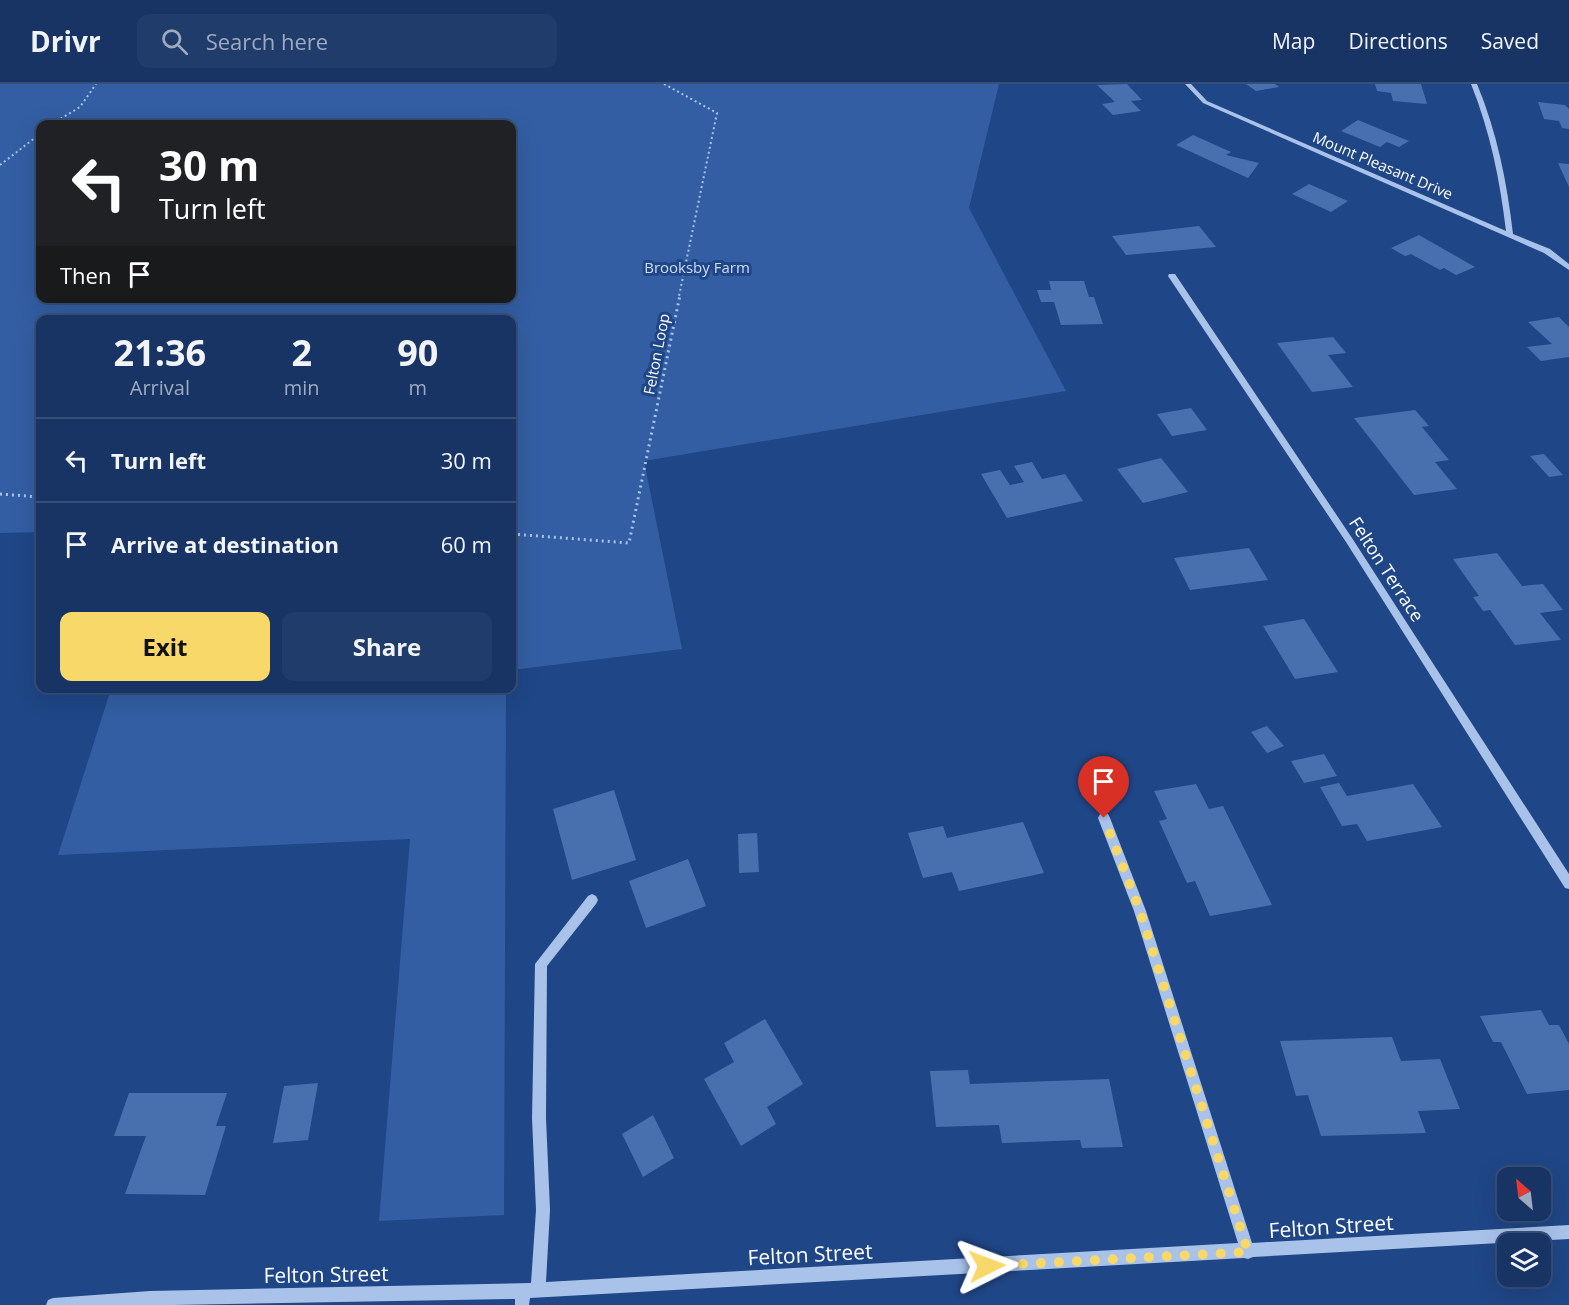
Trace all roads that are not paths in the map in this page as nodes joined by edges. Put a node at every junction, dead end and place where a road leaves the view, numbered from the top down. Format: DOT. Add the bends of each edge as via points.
graph roads {
  1 [pos="1188,84"];
  2 [pos="1474,84"];
  3 [pos="1510,235"];
  4 [pos="1569,268"];
  5 [pos="1172,276"];
  6 [pos="1104,818"];
  7 [pos="1569,884"];
  8 [pos="592,900"];
  9 [pos="1569,1232"];
  10 [pos="1248,1252"];
  11 [pos="528,1295"];
  12 [pos="53,1305"];
  1 -- 3 [label="street, Mount Pleasant Drive" via="1206,102 1248,122"];
  2 -- 3 [label="street" via="1485,108 1503,175"];
  3 -- 4 [label="street, Mount Pleasant Drive" via="1547,251"];
  5 -- 7 [label="street, Felton Terrace" via="1349,540"];
  6 -- 10 [label="street" via="1140,911"];
  8 -- 11 [label="street" via="541,964 539,1118 543,1210"];
  9 -- 10 [label="street, Felton Street"];
  10 -- 11 [label="street, Felton Street"];
  11 -- 12 [label="street, Felton Street" via="150,1298"];
}
